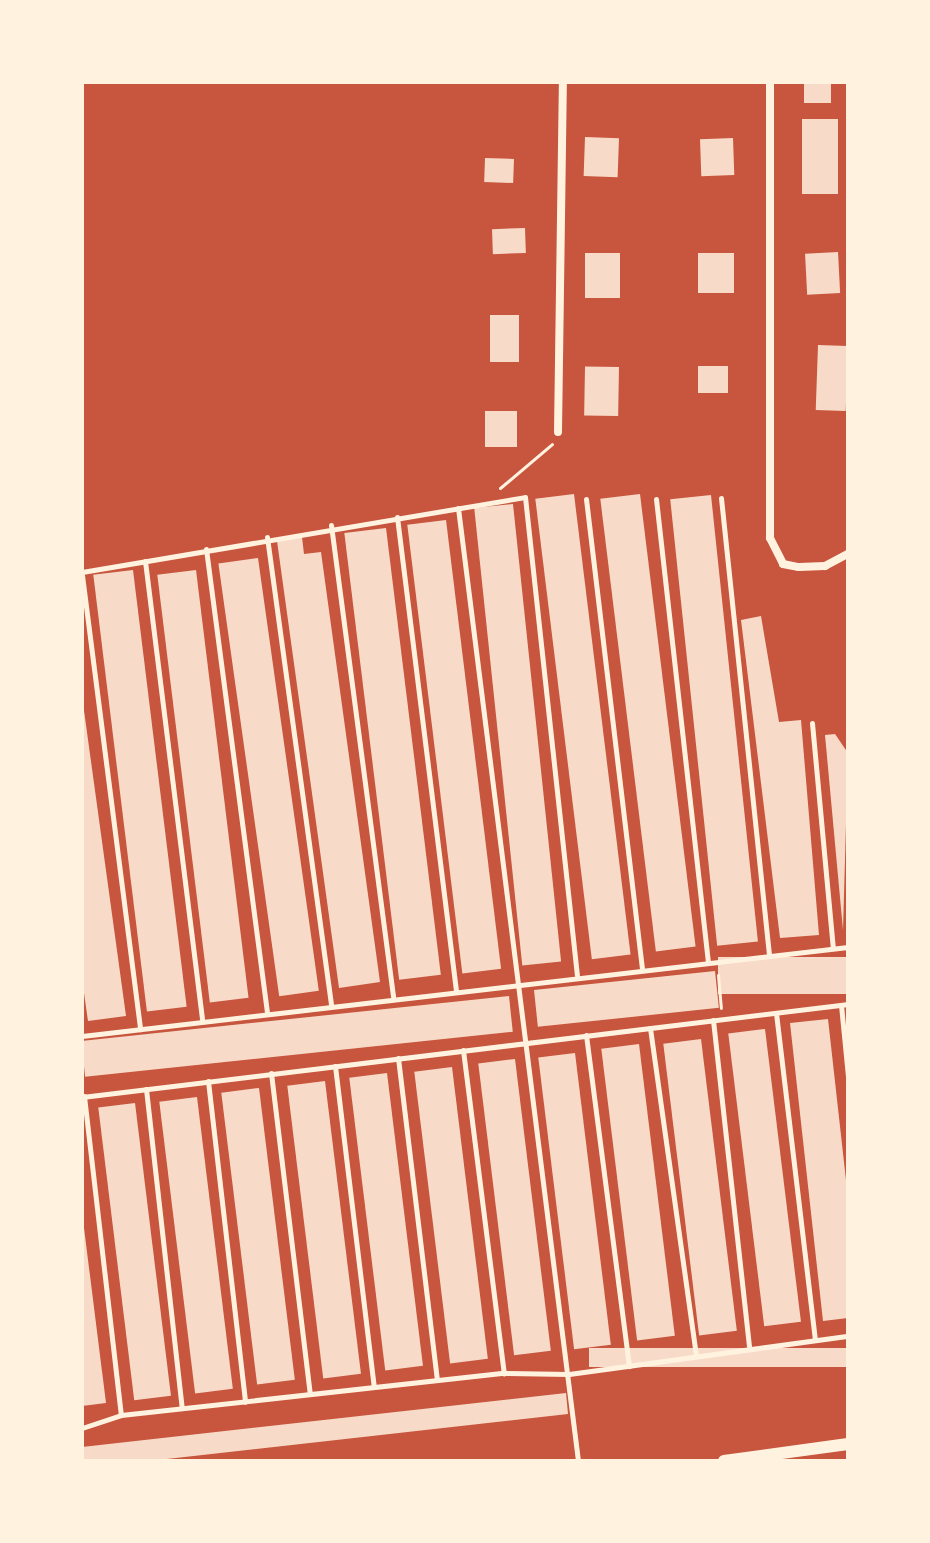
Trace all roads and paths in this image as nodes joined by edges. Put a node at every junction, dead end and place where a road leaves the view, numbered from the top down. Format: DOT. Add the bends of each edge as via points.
graph roads {
  1 [pos="563,82"];
  2 [pos="770,82"];
  3 [pos="558,432"];
  4 [pos="721,498"];
  5 [pos="586,499"];
  6 [pos="656,499"];
  7 [pos="476,502"];
  8 [pos="458,508"];
  9 [pos="397,517"];
  10 [pos="331,525"];
  11 [pos="267,537"];
  12 [pos="206,549"];
  13 [pos="848,554"];
  14 [pos="145,561"];
  15 [pos="82,573"];
  16 [pos="812,723"];
  17 [pos="848,947"];
  18 [pos="833,948"];
  19 [pos="769,955"];
  20 [pos="716,961"];
  21 [pos="708,962"];
  22 [pos="642,969"];
  23 [pos="577,975"];
  24 [pos="517,982"];
  25 [pos="456,990"];
  26 [pos="393,997"];
  27 [pos="331,1005"];
  28 [pos="844,1005"];
  29 [pos="267,1013"];
  30 [pos="776,1013"];
  31 [pos="722,1019"];
  32 [pos="713,1020"];
  33 [pos="202,1021"];
  34 [pos="650,1028"];
  35 [pos="140,1029"];
  36 [pos="586,1035"];
  37 [pos="82,1036"];
  38 [pos="525,1043"];
  39 [pos="463,1050"];
  40 [pos="398,1058"];
  41 [pos="335,1066"];
  42 [pos="271,1073"];
  43 [pos="848,1077"];
  44 [pos="208,1081"];
  45 [pos="146,1089"];
  46 [pos="83,1097"];
  47 [pos="848,1336"];
  48 [pos="815,1339"];
  49 [pos="749,1346"];
  50 [pos="696,1356"];
  51 [pos="629,1366"];
  52 [pos="504,1373"];
  53 [pos="569,1374"];
  54 [pos="437,1380"];
  55 [pos="374,1387"];
  56 [pos="310,1394"];
  57 [pos="245,1402"];
  58 [pos="182,1408"];
  59 [pos="121,1415"];
  60 [pos="82,1428"];
  61 [pos="848,1444"];
  62 [pos="578,1461"];
  63 [pos="724,1461"];
  1 -- 3 [label="street"];
  2 -- 13 [label="street" via="770,538 783,564 825,566"];
  3 -- 7 [label="path" via="537,462"];
  4 -- 19 [label="lane"];
  5 -- 22 [label="lane"];
  6 -- 21 [label="lane"];
  7 -- 8 [label="lane"];
  7 -- 23 [label="lane" via="525,497"];
  8 -- 9 [label="lane"];
  8 -- 24 [label="lane"];
  9 -- 10 [label="lane"];
  9 -- 25 [label="lane"];
  10 -- 11 [label="lane"];
  10 -- 26 [label="lane"];
  11 -- 12 [label="lane"];
  11 -- 27 [label="lane"];
  12 -- 14 [label="lane"];
  12 -- 29 [label="lane"];
  14 -- 15 [label="lane"];
  14 -- 33 [label="lane"];
  15 -- 35 [label="lane"];
  16 -- 18 [label="lane"];
  17 -- 18 [label="lane"];
  18 -- 19 [label="lane"];
  19 -- 20 [label="lane"];
  20 -- 21 [label="lane"];
  20 -- 31 [label="path"];
  21 -- 22 [label="lane"];
  22 -- 23 [label="lane"];
  23 -- 24 [label="lane"];
  24 -- 25 [label="lane"];
  24 -- 38 [label="lane"];
  25 -- 26 [label="lane"];
  26 -- 27 [label="lane"];
  27 -- 29 [label="lane"];
  28 -- 30 [label="lane"];
  28 -- 43 [label="lane"];
  29 -- 33 [label="lane"];
  30 -- 31 [label="lane"];
  30 -- 48 [label="lane"];
  31 -- 32 [label="lane"];
  32 -- 34 [label="lane"];
  32 -- 49 [label="lane"];
  33 -- 35 [label="lane"];
  34 -- 36 [label="lane"];
  34 -- 50 [label="lane"];
  35 -- 37 [label="lane"];
  36 -- 38 [label="lane"];
  36 -- 51 [label="lane"];
  38 -- 39 [label="lane"];
  38 -- 53 [label="lane"];
  39 -- 40 [label="lane"];
  39 -- 52 [label="lane"];
  40 -- 41 [label="lane"];
  40 -- 54 [label="lane"];
  41 -- 42 [label="lane"];
  41 -- 55 [label="lane"];
  42 -- 44 [label="lane"];
  42 -- 56 [label="lane"];
  44 -- 45 [label="lane"];
  44 -- 57 [label="lane"];
  45 -- 46 [label="lane"];
  45 -- 58 [label="lane"];
  46 -- 59 [label="lane"];
  47 -- 48 [label="lane"];
  48 -- 49 [label="lane"];
  49 -- 50 [label="lane"];
  50 -- 51 [label="lane"];
  51 -- 53 [label="lane"];
  52 -- 53 [label="lane"];
  52 -- 54 [label="lane"];
  53 -- 62 [label="lane"];
  54 -- 55 [label="lane"];
  55 -- 56 [label="lane"];
  56 -- 57 [label="lane"];
  57 -- 58 [label="lane"];
  58 -- 59 [label="lane"];
  59 -- 60 [label="lane"];
  61 -- 63 [label="street"];
}
